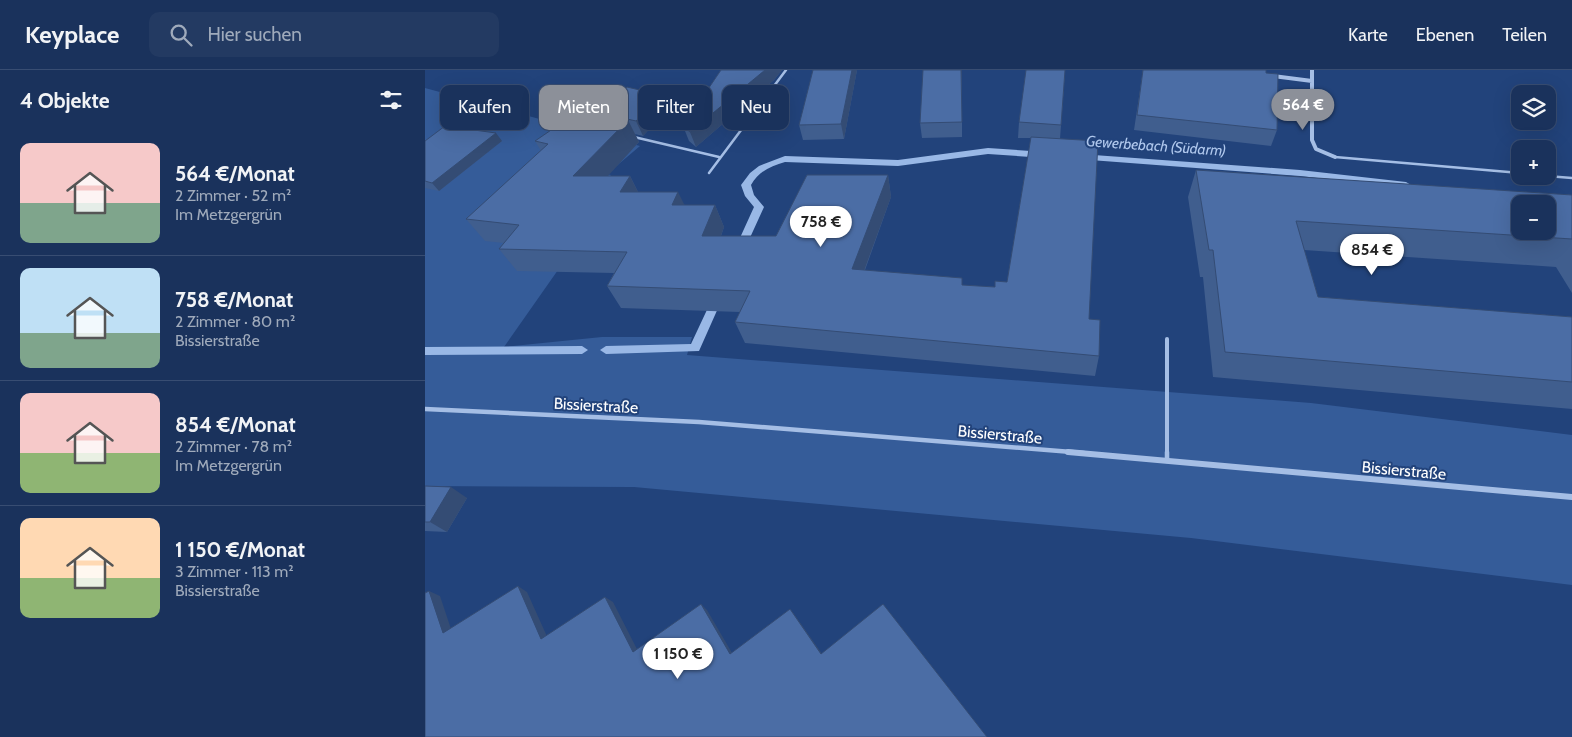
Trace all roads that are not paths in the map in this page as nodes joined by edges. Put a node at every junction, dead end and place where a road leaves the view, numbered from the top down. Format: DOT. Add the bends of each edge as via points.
graph roads {
  1 [pos="786,70"];
  2 [pos="1312,70"];
  3 [pos="1267,75"];
  4 [pos="1312,81"];
  5 [pos="627,135"];
  6 [pos="719,157"];
  7 [pos="1335,157"];
  8 [pos="1511,172"];
  9 [pos="709,173"];
  10 [pos="1556,177"];
  11 [pos="1572,178"];
  12 [pos="1167,339"];
  13 [pos="425,409"];
  14 [pos="1167,461"];
  15 [pos="1572,497"];
  1 -- 6 [label="lane"];
  2 -- 4 [label="street"];
  3 -- 4 [label="street"];
  4 -- 7 [label="street" via="1312,140 1316,149"];
  5 -- 6 [label="lane"];
  6 -- 9 [label="lane"];
  7 -- 8 [label="lane"];
  10 -- 11 [label="lane"];
  12 -- 14 [label="lane"];
  13 -- 14 [label="street, Bissierstraße" via="699,422"];
  14 -- 15 [label="street, Bissierstraße"];
}
